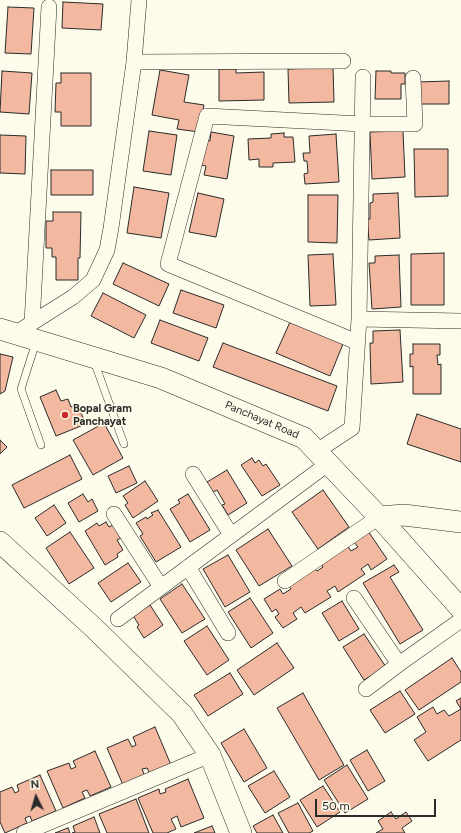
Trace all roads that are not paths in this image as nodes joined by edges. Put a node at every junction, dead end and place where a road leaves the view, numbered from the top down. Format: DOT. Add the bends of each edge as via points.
graph roads {
  1 [pos="139,0"];
  2 [pos="49,7"];
  3 [pos="343,61"];
  4 [pos="134,62"];
  5 [pos="362,77"];
  6 [pos="413,78"];
  7 [pos="362,124"];
  8 [pos="358,319"];
  9 [pos="461,321"];
  10 [pos="21,331"];
  11 [pos="357,342"];
  12 [pos="93,357"];
  13 [pos="124,444"];
  14 [pos="41,445"];
  15 [pos="323,457"];
  16 [pos="193,474"];
  17 [pos="114,514"];
  18 [pos="379,517"];
  19 [pos="461,522"];
  20 [pos="232,535"];
  21 [pos="0,542"];
  22 [pos="188,567"];
  23 [pos="285,581"];
  24 [pos="161,587"];
  25 [pos="354,598"];
  26 [pos="461,608"];
  27 [pos="118,619"];
  28 [pos="461,620"];
  29 [pos="228,633"];
  30 [pos="399,664"];
  31 [pos="366,689"];
  32 [pos="210,755"];
  33 [pos="24,833"];
  34 [pos="241,833"];
  1 -- 4 [label="street"];
  2 -- 10 [label="street"];
  3 -- 4 [label="street"];
  4 -- 10 [label="street" via="107,250 93,280"];
  5 -- 7 [label="street"];
  6 -- 7 [label="street" via="415,124"];
  7 -- 8 [label="street"];
  7 -- 11 [label="street" via="207,116 168,264"];
  8 -- 9 [label="street"];
  8 -- 11 [label="street"];
  10 -- 12 [label="street, Panchayat Road"];
  10 -- 14 [label="lane" via="21,389"];
  11 -- 15 [label="street" via="352,428"];
  12 -- 13 [label="lane"];
  12 -- 15 [label="street, Panchayat Road" via="161,378 304,438"];
  15 -- 18 [label="street, Panchayat Road"];
  15 -- 20 [label="street"];
  16 -- 20 [label="street"];
  17 -- 24 [label="street"];
  18 -- 19 [label="street" via="404,516"];
  18 -- 23 [label="street"];
  18 -- 26 [label="street, Panchayat Road"];
  20 -- 22 [label="street"];
  21 -- 32 [label="street" via="94,628 182,714"];
  22 -- 24 [label="street"];
  22 -- 29 [label="street"];
  24 -- 27 [label="street"];
  25 -- 30 [label="street"];
  28 -- 30 [label="street"];
  30 -- 31 [label="street"];
  32 -- 33 [label="street"];
  32 -- 34 [label="street"];
}
